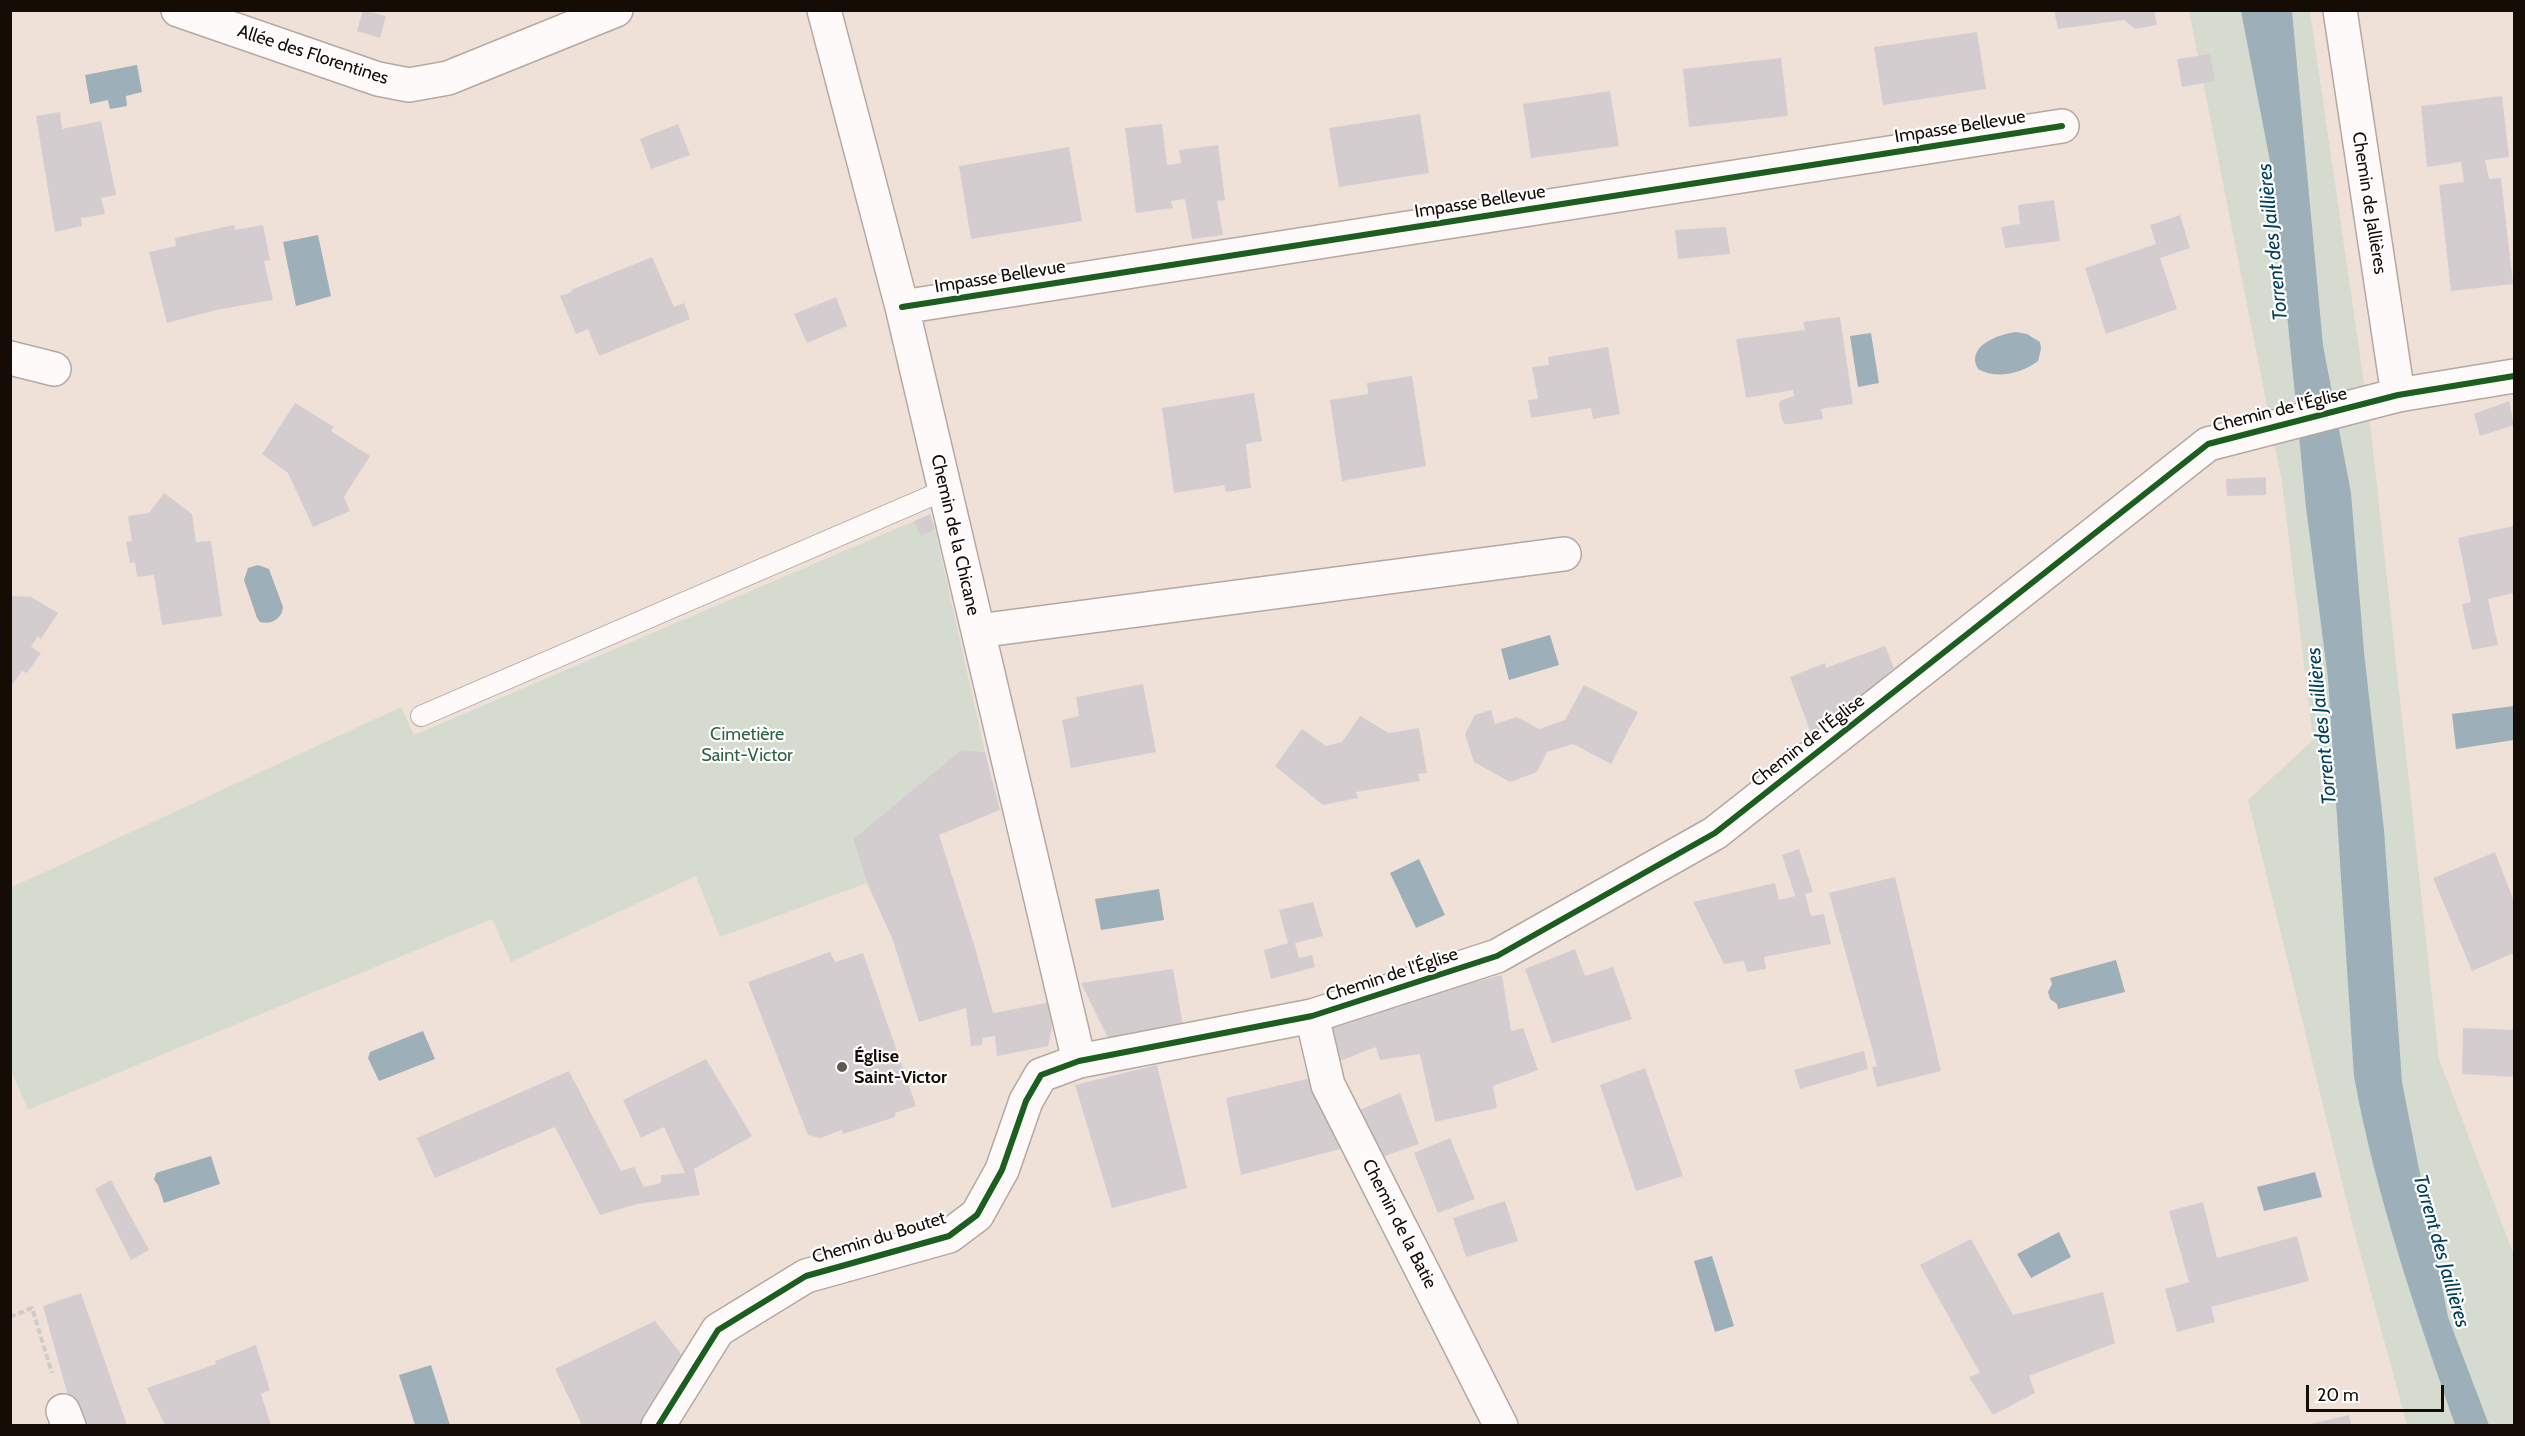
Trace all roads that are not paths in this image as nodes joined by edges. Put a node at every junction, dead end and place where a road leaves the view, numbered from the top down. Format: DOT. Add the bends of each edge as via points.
graph roads {
  1 [pos="178,10"];
  2 [pos="616,10"];
  3 [pos="2340,10"];
  4 [pos="827,11"];
  5 [pos="2062,126"];
  6 [pos="902,307"];
  7 [pos="10,358"];
  8 [pos="54,369"];
  9 [pos="2514,376"];
  10 [pos="2384,399"];
  11 [pos="945,490"];
  12 [pos="1564,554"];
  13 [pos="978,632"];
  14 [pos="421,716"];
  15 [pos="1312,1016"];
  16 [pos="1079,1061"];
  17 [pos="658,1425"];
  18 [pos="1501,1425"];
  1 -- 2 [label="street, Allée des Florentines" via="378,79 410,85 448,78"];
  3 -- 10 [label="street, Chemin de Jallières"];
  4 -- 6 [label="street, Chemin de la Chicane"];
  5 -- 6 [label="street, Impasse Bellevue"];
  6 -- 11 [label="street, Chemin de la Chicane"];
  7 -- 8 [label="street"];
  9 -- 10 [label="street, Chemin de l'Église"];
  10 -- 15 [label="street, Chemin de l'Église" via="2208,444 1715,833 1497,956"];
  11 -- 13 [label="street, Chemin de la Chicane"];
  11 -- 14 [label="lane"];
  12 -- 13 [label="street"];
  13 -- 16 [label="street, Chemin de la Chicane"];
  15 -- 16 [label="street, Chemin de l'Église"];
  15 -- 18 [label="street, Chemin de la Batie" via="1328,1085"];
  16 -- 17 [label="street, Chemin du Boutet" via="1041,1075 1026,1101 1002,1170 978,1215 949,1236 806,1276 718,1330"];
}
